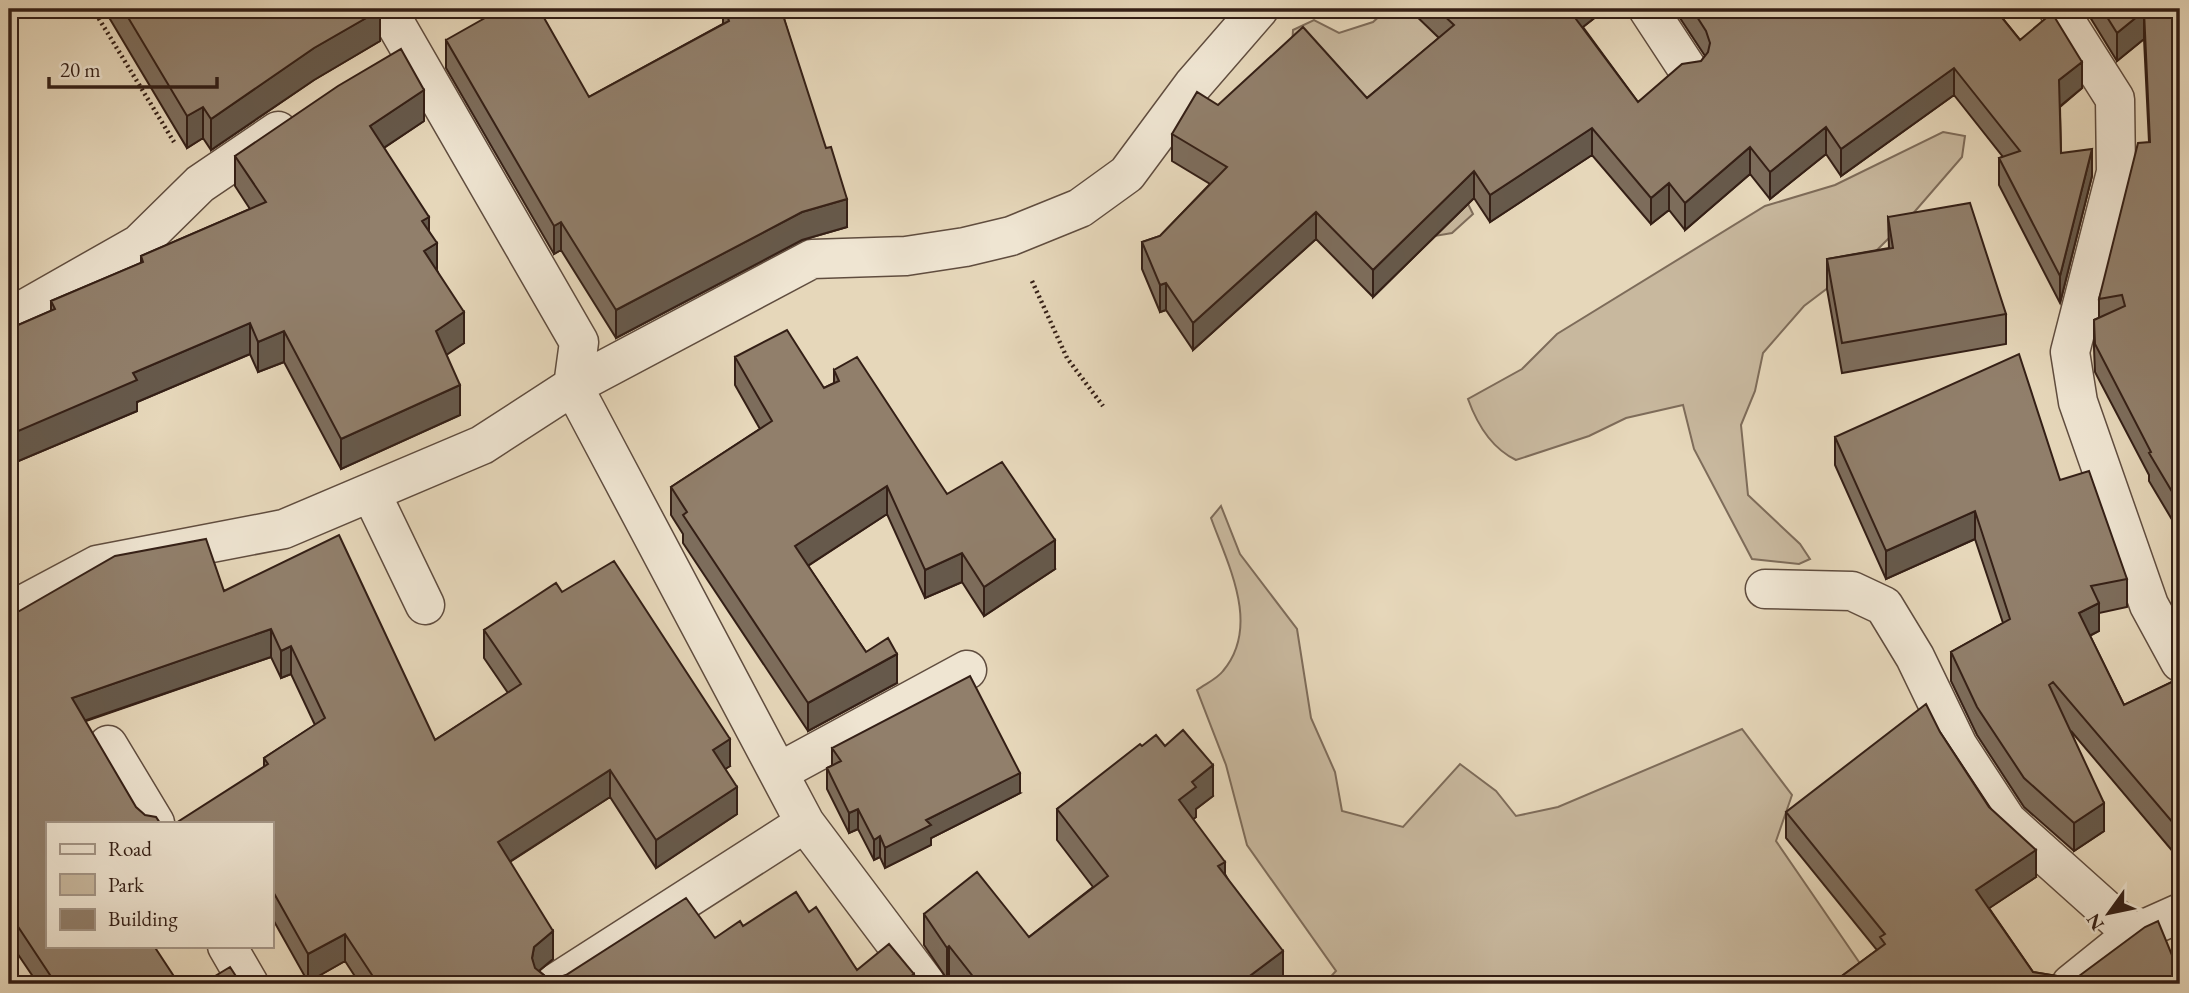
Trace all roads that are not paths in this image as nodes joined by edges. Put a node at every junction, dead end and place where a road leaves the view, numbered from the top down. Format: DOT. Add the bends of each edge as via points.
graph roads {
  1 [pos="387,9"];
  2 [pos="1259,9"];
  3 [pos="1648,9"];
  4 [pos="2058,9"];
  5 [pos="410,49"];
  6 [pos="374,70"];
  7 [pos="1688,70"];
  8 [pos="303,114"];
  9 [pos="28,307"];
  10 [pos="573,386"];
  11 [pos="371,493"];
  12 [pos="1765,589"];
  13 [pos="425,605"];
  14 [pos="9,612"];
  15 [pos="2180,662"];
  16 [pos="967,670"];
  17 [pos="108,745"];
  18 [pos="779,772"];
  19 [pos="154,822"];
  20 [pos="805,823"];
  21 [pos="2180,913"];
  22 [pos="2133,934"];
  23 [pos="228,948"];
  24 [pos="249,984"];
  25 [pos="554,984"];
  26 [pos="926,984"];
  27 [pos="2071,984"];
  1 -- 5 [label="street"];
  2 -- 10 [label="street" via="1193,85 1127,174 1080,208 1011,236 965,247 906,256 812,259"];
  3 -- 7 [label="street"];
  4 -- 15 [label="street" via="2115,99 2116,172 2070,352 2078,402 2149,605"];
  5 -- 6 [label="street"];
  5 -- 10 [label="street" via="579,342"];
  8 -- 9 [label="street" via="200,184 139,244"];
  10 -- 11 [label="street" via="482,446"];
  10 -- 18 [label="street"];
  11 -- 13 [label="street"];
  11 -- 14 [label="street" via="284,529 97,565"];
  12 -- 22 [label="street" via="1852,591 1884,606 1958,746 2007,821"];
  16 -- 18 [label="street"];
  17 -- 19 [label="street"];
  18 -- 20 [label="street"];
  20 -- 25 [label="street"];
  20 -- 26 [label="street"];
  21 -- 22 [label="street"];
  22 -- 27 [label="street"];
  23 -- 24 [label="street"];
}
